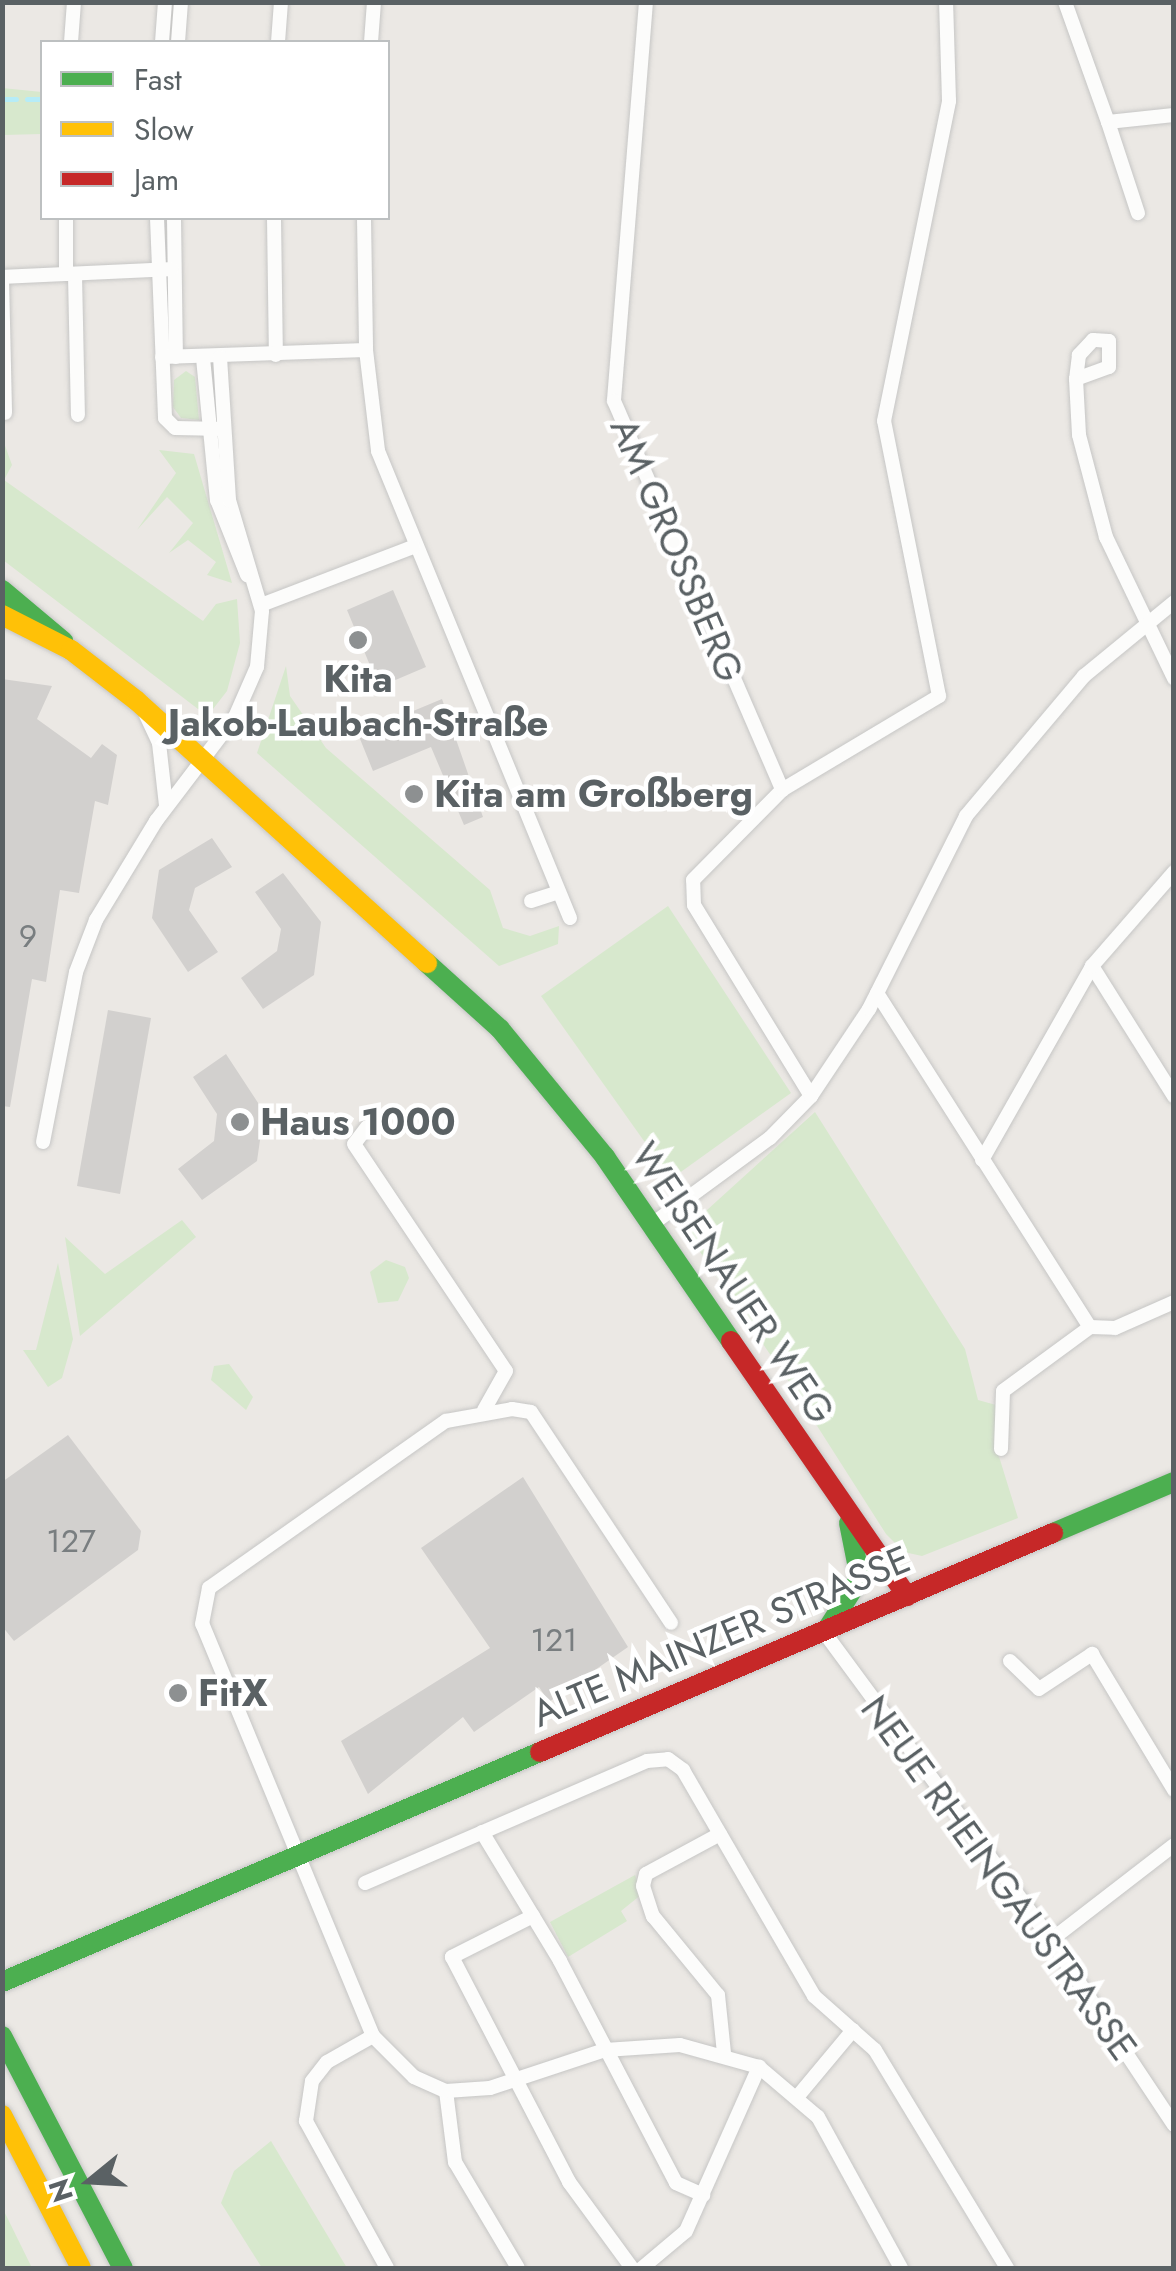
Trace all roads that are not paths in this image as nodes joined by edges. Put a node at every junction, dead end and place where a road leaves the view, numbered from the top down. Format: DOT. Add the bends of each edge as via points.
graph roads {
  1 [pos="74,2"];
  2 [pos="166,2"];
  3 [pos="181,2"];
  4 [pos="281,2"];
  5 [pos="374,2"];
  6 [pos="646,2"];
  7 [pos="946,2"];
  8 [pos="1065,2"];
  9 [pos="70,40"];
  10 [pos="162,40"];
  11 [pos="178,40"];
  12 [pos="278,40"];
  13 [pos="371,40"];
  14 [pos="1174,115"];
  15 [pos="1108,122"];
  16 [pos="1138,213"];
  17 [pos="66,220"];
  18 [pos="157,220"];
  19 [pos="174,220"];
  20 [pos="274,220"];
  21 [pos="364,220"];
  22 [pos="165,269"];
  23 [pos="71,274"];
  24 [pos="2,278"];
  25 [pos="366,350"];
  26 [pos="276,355"];
  27 [pos="169,357"];
  28 [pos="220,357"];
  29 [pos="203,358"];
  30 [pos="1076,379"];
  31 [pos="6,413"];
  32 [pos="78,416"];
  33 [pos="207,429"];
  34 [pos="224,430"];
  35 [pos="412,547"];
  36 [pos="255,586"];
  37 [pos="2,590"];
  38 [pos="1174,602"];
  39 [pos="260,605"];
  40 [pos="2,615"];
  41 [pos="1144,622"];
  42 [pos="71,650"];
  43 [pos="1174,678"];
  44 [pos="137,701"];
  45 [pos="202,757"];
  46 [pos="782,790"];
  47 [pos="166,806"];
  48 [pos="1174,872"];
  49 [pos="559,892"];
  50 [pos="531,902"];
  51 [pos="570,918"];
  52 [pos="1092,966"];
  53 [pos="877,993"];
  54 [pos="811,1096"];
  55 [pos="1174,1096"];
  56 [pos="367,1128"];
  57 [pos="43,1142"];
  58 [pos="982,1160"];
  59 [pos="652,1225"];
  60 [pos="1174,1302"];
  61 [pos="1090,1327"];
  62 [pos="484,1410"];
  63 [pos="1000,1449"];
  64 [pos="1174,1482"];
  65 [pos="842,1503"];
  66 [pos="907,1596"];
  67 [pos="671,1623"];
  68 [pos="824,1632"];
  69 [pos="1010,1661"];
  70 [pos="1174,1790"];
  71 [pos="482,1832"];
  72 [pos="720,1834"];
  73 [pos="1174,1845"];
  74 [pos="294,1852"];
  75 [pos="365,1883"];
  76 [pos="533,1916"];
  77 [pos="1051,1940"];
  78 [pos="9,1979"];
  79 [pos="853,2030"];
  80 [pos="2,2036"];
  81 [pos="372,2036"];
  82 [pos="606,2050"];
  83 [pos="724,2053"];
  84 [pos="759,2067"];
  85 [pos="519,2078"];
  86 [pos="446,2091"];
  87 [pos="798,2096"];
  88 [pos="2,2115"];
  89 [pos="1174,2125"];
  90 [pos="703,2195"];
  91 [pos="81,2268"];
  92 [pos="123,2268"];
  93 [pos="387,2268"];
  94 [pos="518,2268"];
  95 [pos="632,2268"];
  96 [pos="642,2268"];
  97 [pos="901,2268"];
  98 [pos="1007,2268"];
  1 -- 9 [label="street"];
  2 -- 10 [label="street"];
  3 -- 11 [label="street"];
  4 -- 12 [label="street"];
  5 -- 13 [label="street"];
  6 -- 46 [label="street, AM GROSSBERG" via="614,400"];
  7 -- 46 [label="street" via="949,101 884,421 939,696"];
  8 -- 15 [label="street"];
  14 -- 15 [label="street"];
  15 -- 16 [label="street"];
  17 -- 23 [label="street"];
  18 -- 22 [label="street"];
  19 -- 22 [label="street"];
  20 -- 26 [label="street"];
  21 -- 25 [label="street"];
  22 -- 23 [label="street"];
  22 -- 27 [label="street"];
  23 -- 24 [label="street"];
  23 -- 32 [label="street"];
  24 -- 31 [label="street"];
  25 -- 26 [label="street"];
  25 -- 35 [label="street" via="378,451"];
  26 -- 28 [label="street"];
  27 -- 29 [label="street"];
  27 -- 33 [label="street" via="167,422"];
  28 -- 29 [label="street"];
  28 -- 34 [label="street"];
  29 -- 33 [label="street"];
  30 -- 41 [label="street" via="1088,478"];
  33 -- 34 [label="street"];
  33 -- 36 [label="street" via="221,517"];
  34 -- 36 [label="street" via="229,500"];
  35 -- 39 [label="street"];
  35 -- 49 [label="street"];
  36 -- 39 [label="street"];
  37 -- 42 [label="main road"];
  38 -- 41 [label="street"];
  39 -- 45 [label="street" via="251,687"];
  40 -- 42 [label="main road"];
  41 -- 43 [label="street"];
  41 -- 53 [label="street" via="1027,735 966,816"];
  42 -- 44 [label="main road, WEISENAUER WEG"];
  44 -- 45 [label="main road, WEISENAUER WEG"];
  44 -- 47 [label="street" via="159,743"];
  45 -- 47 [label="street"];
  45 -- 59 [label="main road, WEISENAUER WEG" via="490,1019 559,1096"];
  46 -- 54 [label="street" via="697,872 694,905"];
  47 -- 57 [label="street" via="121,872 76,972"];
  48 -- 52 [label="street"];
  49 -- 50 [label="street"];
  49 -- 51 [label="street"];
  52 -- 55 [label="street"];
  52 -- 58 [label="street"];
  53 -- 54 [label="street"];
  53 -- 58 [label="street"];
  54 -- 59 [label="street" via="770,1138"];
  56 -- 62 [label="street" via="354,1144 506,1371"];
  58 -- 61 [label="street"];
  59 -- 65 [label="main road, WEISENAUER WEG"];
  60 -- 61 [label="street" via="1115,1328"];
  61 -- 63 [label="street" via="1003,1391"];
  62 -- 67 [label="street, ALTE MAINZER STRASSE" via="530,1412"];
  62 -- 74 [label="street, ALTE MAINZER STRASSE" via="446,1421 223,1575 203,1600 202,1624"];
  64 -- 66 [label="main road, ALTE MAINZER STRASSE"];
  65 -- 66 [label="main road, WEISENAUER WEG"];
  65 -- 68 [label="main road" via="860,1578"];
  66 -- 68 [label="main road, ALTE MAINZER STRASSE"];
  68 -- 74 [label="main road, ALTE MAINZER STRASSE"];
  68 -- 77 [label="street, NEUE RHEINGAUSTRASSE"];
  69 -- 70 [label="street" via="1039,1690 1092,1654"];
  71 -- 72 [label="street" via="647,1760 668,1759"];
  71 -- 75 [label="street"];
  71 -- 76 [label="street"];
  72 -- 79 [label="street" via="814,1996"];
  72 -- 83 [label="street" via="646,1874 643,1886 654,1916 718,1995"];
  73 -- 77 [label="street"];
  74 -- 78 [label="main road, ALTE MAINZER STRASSE"];
  74 -- 81 [label="street"];
  76 -- 82 [label="street"];
  76 -- 85 [label="street" via="452,1957"];
  77 -- 89 [label="street, NEUE RHEINGAUSTRASSE"];
  79 -- 87 [label="street"];
  79 -- 98 [label="street" via="876,2050"];
  80 -- 92 [label="main road"];
  81 -- 86 [label="street" via="414,2078"];
  81 -- 93 [label="street" via="327,2062 312,2081 306,2120"];
  82 -- 83 [label="street" via="680,2046"];
  82 -- 85 [label="street"];
  82 -- 90 [label="street" via="676,2183"];
  83 -- 84 [label="street"];
  84 -- 87 [label="street"];
  84 -- 90 [label="street"];
  85 -- 86 [label="street"];
  85 -- 95 [label="street" via="569,2182"];
  86 -- 94 [label="street" via="455,2162"];
  87 -- 97 [label="street" via="842,2154"];
  88 -- 91 [label="main road"];
  90 -- 96 [label="street" via="680,2241"];
}
